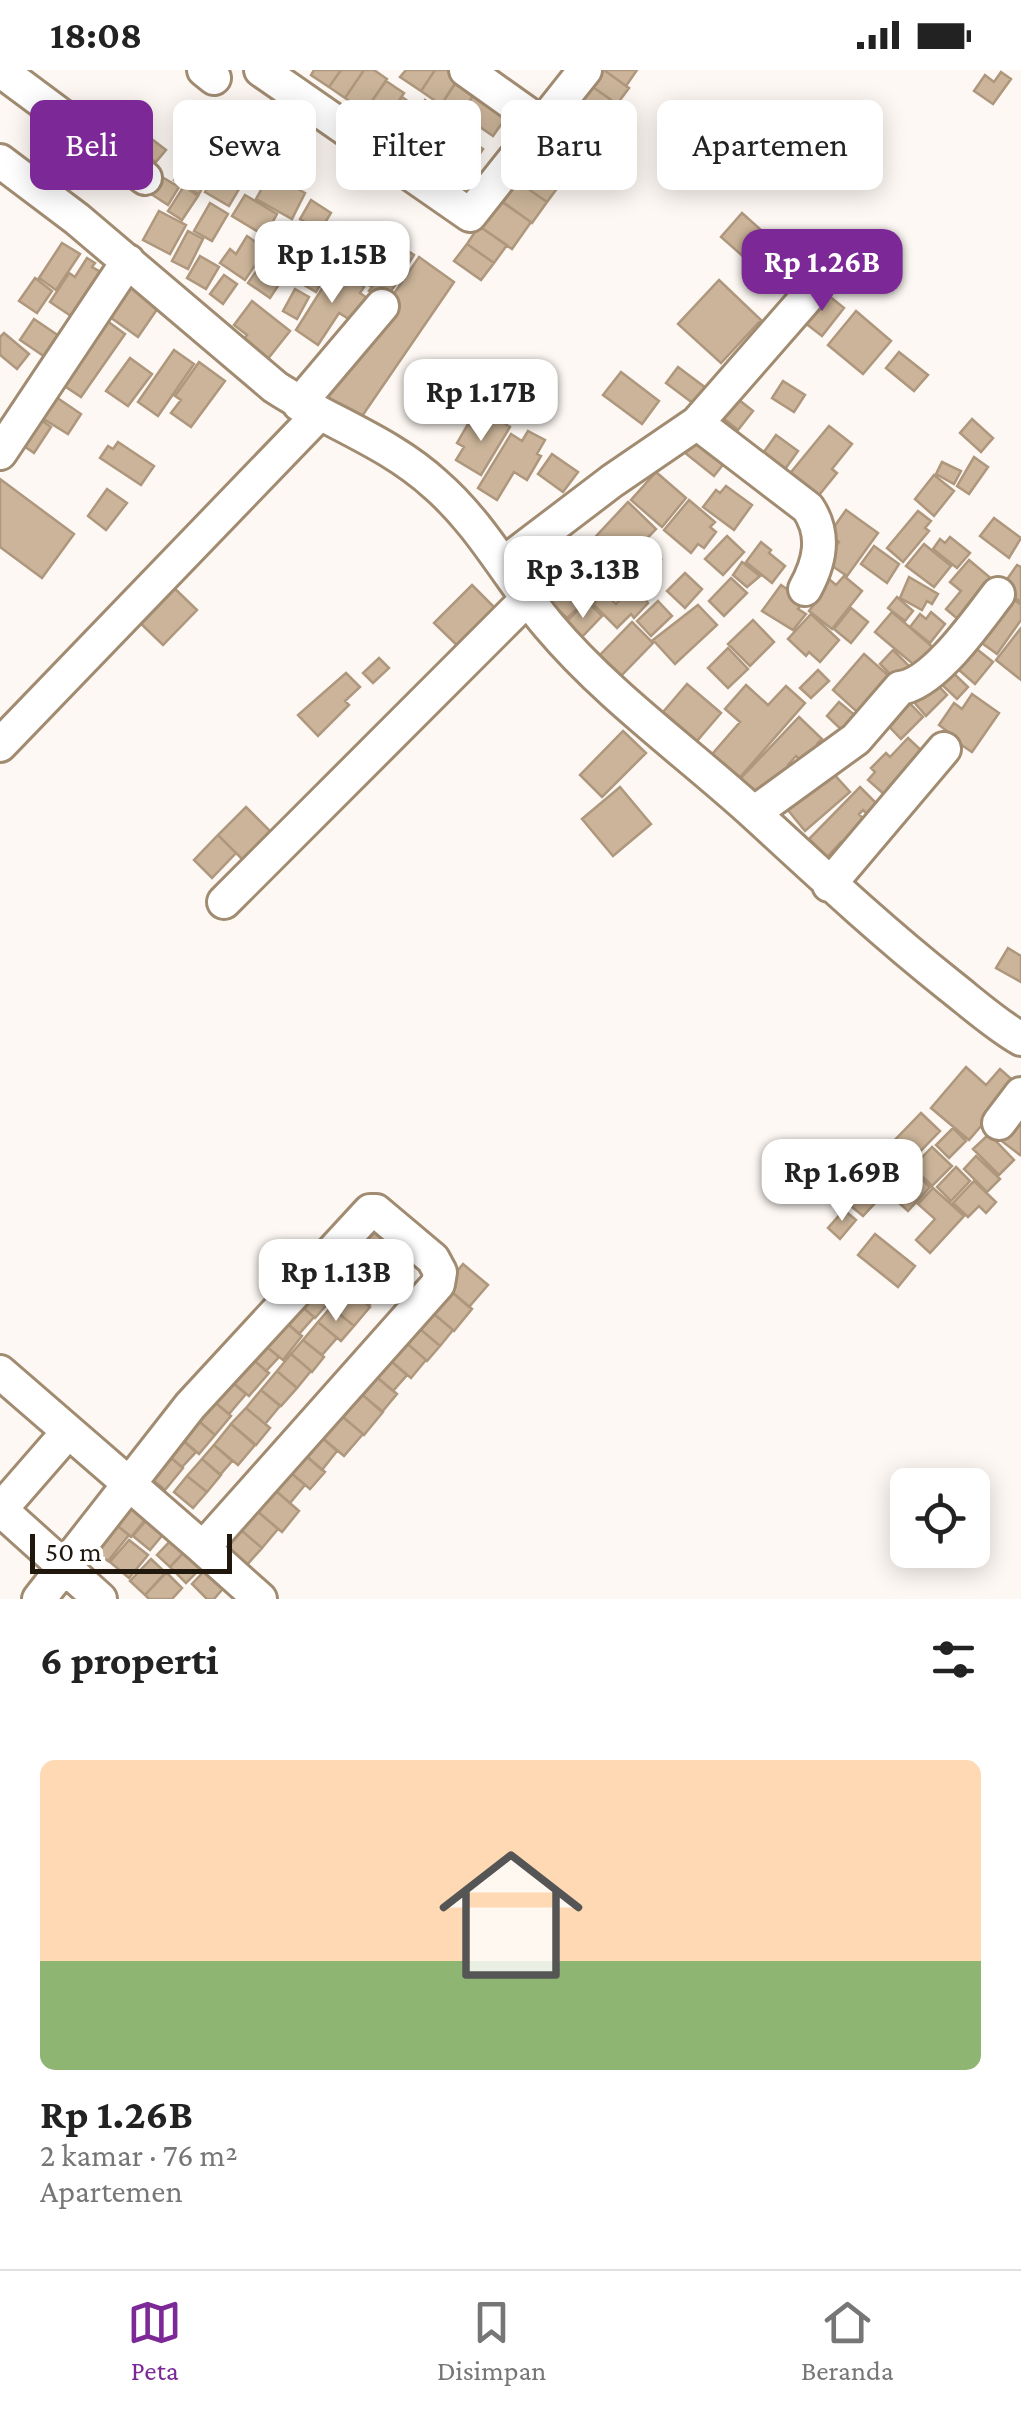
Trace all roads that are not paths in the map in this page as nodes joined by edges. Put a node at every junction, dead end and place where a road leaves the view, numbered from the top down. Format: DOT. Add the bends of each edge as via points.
graph roads {
  1 [pos="0,70"];
  2 [pos="261,70"];
  3 [pos="466,70"];
  4 [pos="585,70"];
  5 [pos="41,100"];
  6 [pos="508,100"];
  7 [pos="561,100"];
  8 [pos="0,161"];
  9 [pos="501,176"];
  10 [pos="128,262"];
  11 [pos="808,296"];
  12 [pos="382,306"];
  13 [pos="309,408"];
  14 [pos="697,423"];
  15 [pos="0,453"];
  16 [pos="503,564"];
  17 [pos="805,589"];
  18 [pos="998,594"];
  19 [pos="528,598"];
  20 [pos="0,745"];
  21 [pos="944,749"];
  22 [pos="754,813"];
  23 [pos="829,884"];
  24 [pos="224,902"];
  25 [pos="1017,1027"];
  26 [pos="1021,1094"];
  27 [pos="999,1123"];
  28 [pos="0,1372"];
  29 [pos="68,1432"];
  30 [pos="129,1487"];
  31 [pos="0,1509"];
  32 [pos="203,1548"];
  33 [pos="66,1568"];
  34 [pos="38,1599"];
  35 [pos="100,1599"];
  36 [pos="260,1599"];
  1 -- 5 [label="street"];
  2 -- 9 [label="street" via="470,215"];
  3 -- 6 [label="street"];
  4 -- 7 [label="street"];
  8 -- 10 [label="street"];
  10 -- 13 [label="street" via="259,375"];
  10 -- 15 [label="street"];
  11 -- 14 [label="street"];
  12 -- 13 [label="street"];
  13 -- 16 [label="street" via="396,452 435,483"];
  13 -- 20 [label="street"];
  14 -- 16 [label="street"];
  14 -- 17 [label="street" via="808,508 817,522 820,554"];
  16 -- 19 [label="street"];
  18 -- 22 [label="street" via="944,659 914,686 900,688 856,740"];
  19 -- 22 [label="street" via="583,662"];
  19 -- 24 [label="street"];
  21 -- 23 [label="street"];
  22 -- 23 [label="street"];
  23 -- 25 [label="street"];
  26 -- 27 [label="street"];
  28 -- 29 [label="street"];
  29 -- 30 [label="street"];
  29 -- 31 [label="street"];
  30 -- 32 [label="street"];
  30 -- 32 [label="street" via="190,1406 365,1216 382,1216 432,1259 438,1284"];
  30 -- 33 [label="street"];
  31 -- 33 [label="street"];
  32 -- 36 [label="street"];
  33 -- 34 [label="street"];
  33 -- 35 [label="street"];
}
